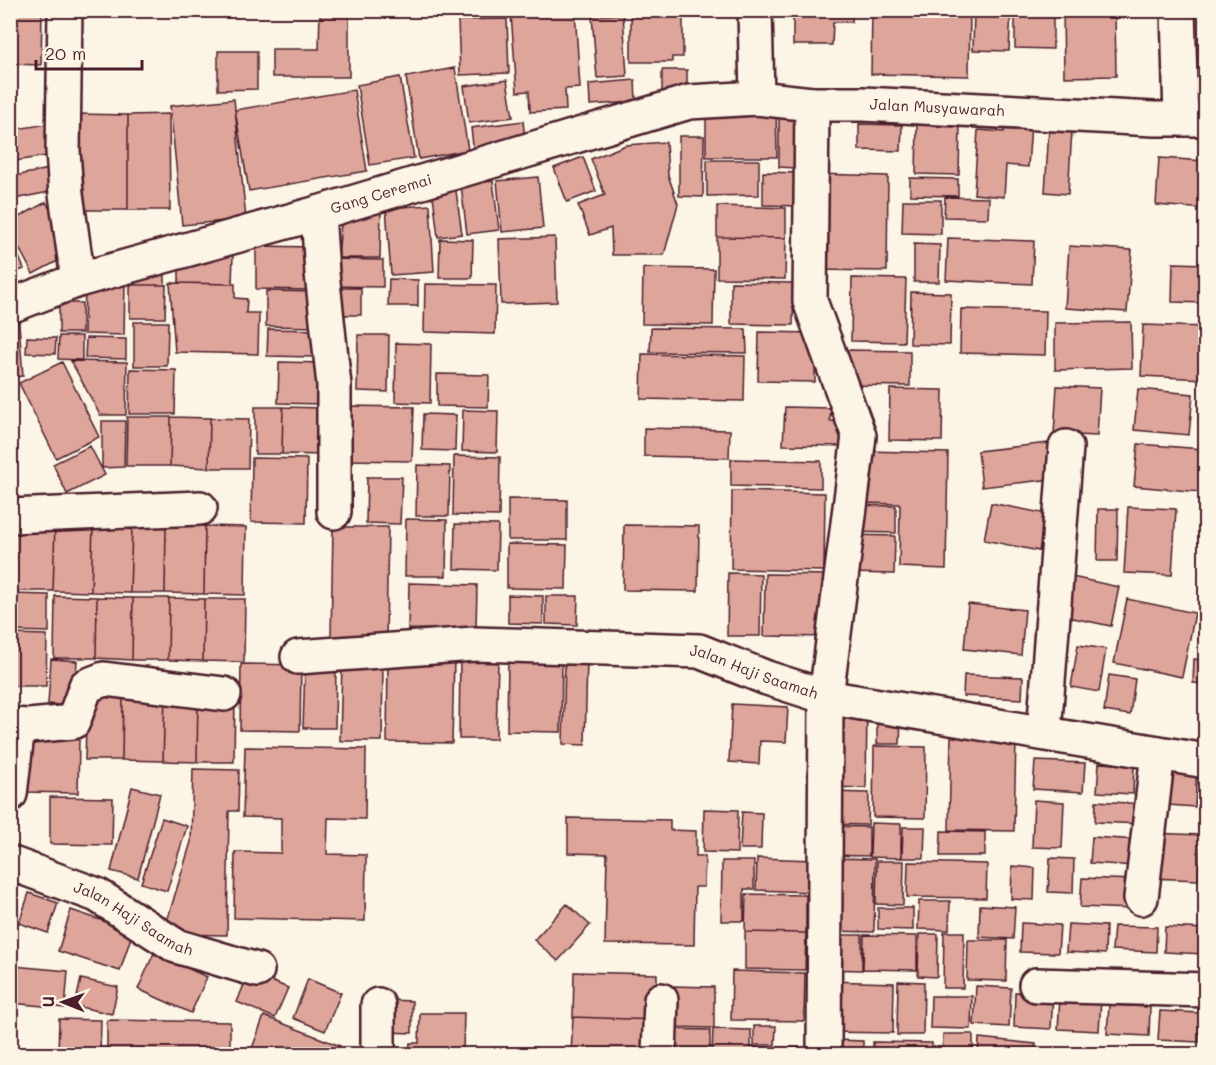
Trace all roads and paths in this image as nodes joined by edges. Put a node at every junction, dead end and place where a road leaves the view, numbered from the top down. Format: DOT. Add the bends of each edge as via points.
graph roads {
  1 [pos="65,10"];
  2 [pos="755,10"];
  3 [pos="1178,10"];
  4 [pos="757,98"];
  5 [pos="812,104"];
  6 [pos="1193,119"];
  7 [pos="318,213"];
  8 [pos="78,280"];
  9 [pos="10,306"];
  10 [pos="1066,447"];
  11 [pos="200,508"];
  12 [pos="334,512"];
  13 [pos="10,516"];
  14 [pos="298,657"];
  15 [pos="224,694"];
  16 [pos="826,697"];
  17 [pos="14,725"];
  18 [pos="1044,733"];
  19 [pos="1158,753"];
  20 [pos="1206,761"];
  21 [pos="10,794"];
  22 [pos="10,863"];
  23 [pos="1141,898"];
  24 [pos="257,970"];
  25 [pos="1036,985"];
  26 [pos="1206,990"];
  27 [pos="662,1000"];
  28 [pos="378,1005"];
  29 [pos="378,1054"];
  30 [pos="659,1054"];
  31 [pos="824,1054"];
  1 -- 8 [label="street" via="63,151"];
  2 -- 4 [label="street"];
  3 -- 6 [label="street"];
  4 -- 5 [label="street, Jalan Musyawarah"];
  4 -- 7 [label="street, Gang Ceremai" via="689,102"];
  5 -- 6 [label="street, Jalan Musyawarah"];
  5 -- 16 [label="street" via="810,301 859,436"];
  7 -- 8 [label="street, Gang Ceremai"];
  7 -- 12 [label="street" via="334,385"];
  8 -- 9 [label="street, Gang Ceremai"];
  10 -- 18 [label="street"];
  11 -- 13 [label="street"];
  14 -- 16 [label="street, Jalan Haji Saamah" via="474,644 699,651"];
  15 -- 17 [label="street" via="104,679 86,686 73,722"];
  16 -- 18 [label="street, Jalan Haji Saamah"];
  16 -- 31 [label="street"];
  17 -- 21 [label="street"];
  18 -- 19 [label="street, Jalan Haji Saamah"];
  19 -- 20 [label="street, Jalan Haji Saamah"];
  19 -- 23 [label="street"];
  22 -- 24 [label="street, Jalan Haji Saamah" via="97,895 176,946"];
  25 -- 26 [label="street"];
  27 -- 30 [label="street"];
  28 -- 29 [label="street"];
}
